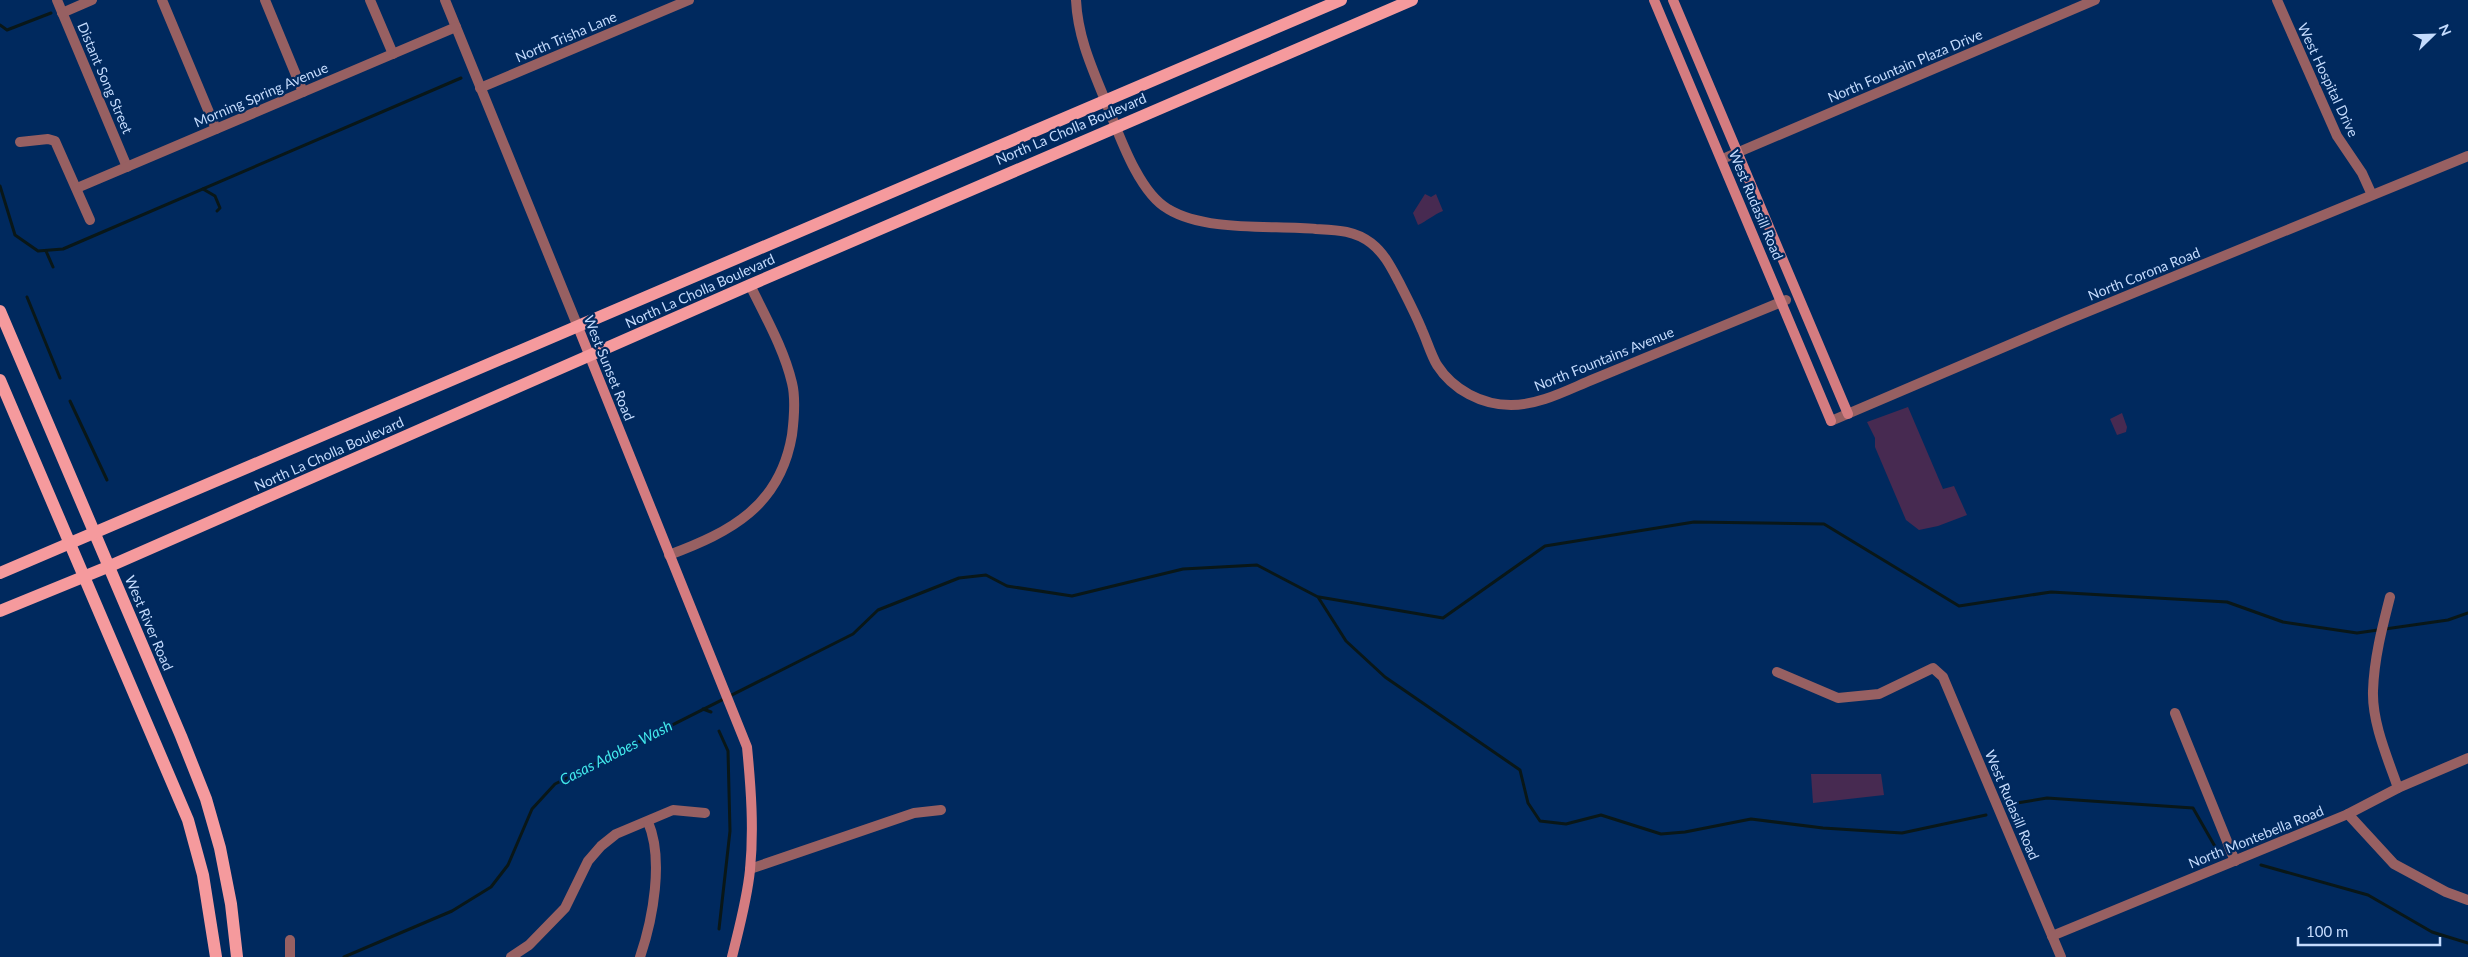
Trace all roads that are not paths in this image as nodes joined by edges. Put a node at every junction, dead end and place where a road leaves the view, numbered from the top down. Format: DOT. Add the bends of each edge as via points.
graph roads {
  1 [pos="57,0"];
  2 [pos="92,0"];
  3 [pos="162,0"];
  4 [pos="264,0"];
  5 [pos="370,0"];
  6 [pos="445,0"];
  7 [pos="689,0"];
  8 [pos="1076,0"];
  9 [pos="1341,0"];
  10 [pos="1412,0"];
  11 [pos="1654,0"];
  12 [pos="1673,0"];
  13 [pos="2095,0"];
  14 [pos="2277,0"];
  15 [pos="62,13"];
  16 [pos="456,27"];
  17 [pos="393,54"];
  18 [pos="480,88"];
  19 [pos="303,92"];
  20 [pos="1106,101"];
  21 [pos="1115,126"];
  22 [pos="216,129"];
  23 [pos="20,142"];
  24 [pos="1738,153"];
  25 [pos="2468,156"];
  26 [pos="1727,157"];
  27 [pos="127,167"];
  28 [pos="77,188"];
  29 [pos="2372,196"];
  30 [pos="90,220"];
  31 [pos="750,285"];
  32 [pos="1784,301"];
  33 [pos="0,310"];
  34 [pos="578,327"];
  35 [pos="590,356"];
  36 [pos="0,380"];
  37 [pos="1848,414"];
  38 [pos="1831,421"];
  39 [pos="95,532"];
  40 [pos="70,542"];
  41 [pos="669,555"];
  42 [pos="110,566"];
  43 [pos="0,573"];
  44 [pos="83,576"];
  45 [pos="2390,597"];
  46 [pos="0,611"];
  47 [pos="1777,672"];
  48 [pos="2175,713"];
  49 [pos="2468,758"];
  50 [pos="2398,788"];
  51 [pos="941,810"];
  52 [pos="705,813"];
  53 [pos="2348,814"];
  54 [pos="648,822"];
  55 [pos="2234,861"];
  56 [pos="750,869"];
  57 [pos="2468,900"];
  58 [pos="2052,936"];
  59 [pos="290,940"];
  60 [pos="216,957"];
  61 [pos="237,957"];
  62 [pos="290,957"];
  63 [pos="511,957"];
  64 [pos="640,957"];
  65 [pos="732,957"];
  66 [pos="2061,957"];
  1 -- 15 [label="street, Distant Song Street"];
  2 -- 15 [label="street"];
  3 -- 22 [label="street"];
  4 -- 19 [label="street"];
  5 -- 17 [label="street"];
  6 -- 16 [label="street, West Sunset Road"];
  7 -- 18 [label="street, North Trisha Lane"];
  8 -- 20 [label="street, North Fountains Avenue" via="1078,31"];
  9 -- 20 [label="main road, North La Cholla Boulevard"];
  10 -- 21 [label="main road, North La Cholla Boulevard"];
  11 -- 32 [label="street, West Rudasill Road"];
  12 -- 24 [label="street, West Rudasill Road"];
  13 -- 24 [label="street, North Fountain Plaza Drive"];
  14 -- 29 [label="street, West Hospital Drive" via="2337,136"];
  15 -- 27 [label="street, Distant Song Street"];
  16 -- 17 [label="street, Morning Spring Avenue"];
  16 -- 18 [label="street, West Sunset Road"];
  17 -- 19 [label="street, Morning Spring Avenue"];
  18 -- 34 [label="street, West Sunset Road"];
  19 -- 22 [label="street, Morning Spring Avenue"];
  20 -- 21 [label="street, North Fountains Avenue"];
  20 -- 34 [label="main road, North La Cholla Boulevard"];
  21 -- 31 [label="main road, North La Cholla Boulevard"];
  21 -- 32 [label="street, North Fountains Avenue" via="1139,176 1168,210 1221,224 1351,232 1370,243 1386,258 1438,366 1457,386 1477,400 1511,405 1541,401"];
  22 -- 27 [label="street, Morning Spring Avenue"];
  23 -- 28 [label="street" via="55,141"];
  24 -- 26 [label="street, North Fountain Plaza Drive"];
  24 -- 37 [label="street, West Rudasill Road"];
  25 -- 29 [label="street, North Corona Road"];
  27 -- 28 [label="street, Morning Spring Avenue"];
  28 -- 30 [label="street"];
  29 -- 37 [label="street, North Corona Road" via="2065,321"];
  31 -- 35 [label="main road, North La Cholla Boulevard"];
  31 -- 41 [label="street" via="792,383 794,420 788,460 769,494 739,520 703,542"];
  32 -- 38 [label="street, West Rudasill Road"];
  33 -- 39 [label="main road, West River Road"];
  34 -- 35 [label="street, West Sunset Road"];
  34 -- 39 [label="main road, North La Cholla Boulevard"];
  35 -- 41 [label="street, West Sunset Road"];
  35 -- 42 [label="main road, North La Cholla Boulevard"];
  36 -- 40 [label="main road"];
  37 -- 38 [label="street, North Corona Road"];
  39 -- 40 [label="main road, North La Cholla Boulevard"];
  39 -- 42 [label="main road, West River Road"];
  40 -- 43 [label="main road, North La Cholla Boulevard"];
  40 -- 44 [label="main road"];
  41 -- 56 [label="street, West Sunset Road" via="747,747 752,799"];
  42 -- 44 [label="main road, North La Cholla Boulevard"];
  42 -- 61 [label="main road, West River Road" via="206,799 226,872"];
  44 -- 46 [label="main road, North La Cholla Boulevard"];
  44 -- 60 [label="main road" via="188,820 203,875"];
  45 -- 50 [label="street" via="2378,646 2373,693 2381,738"];
  47 -- 58 [label="street, West Rudasill Road" via="1838,698 1879,694 1933,668 1943,677"];
  48 -- 55 [label="street"];
  49 -- 50 [label="street, North Montebella Road"];
  50 -- 53 [label="street, North Montebella Road"];
  51 -- 56 [label="street" via="914,813"];
  52 -- 54 [label="street" via="673,810"];
  53 -- 55 [label="street, North Montebella Road"];
  53 -- 57 [label="street" via="2394,864"];
  54 -- 63 [label="street" via="616,834 601,846 588,861 565,908 536,938"];
  54 -- 64 [label="street" via="656,849 653,903"];
  55 -- 58 [label="street, North Montebella Road"];
  56 -- 65 [label="street, West Sunset Road"];
  58 -- 66 [label="street, West Rudasill Road"];
  59 -- 62 [label="street"];
}
